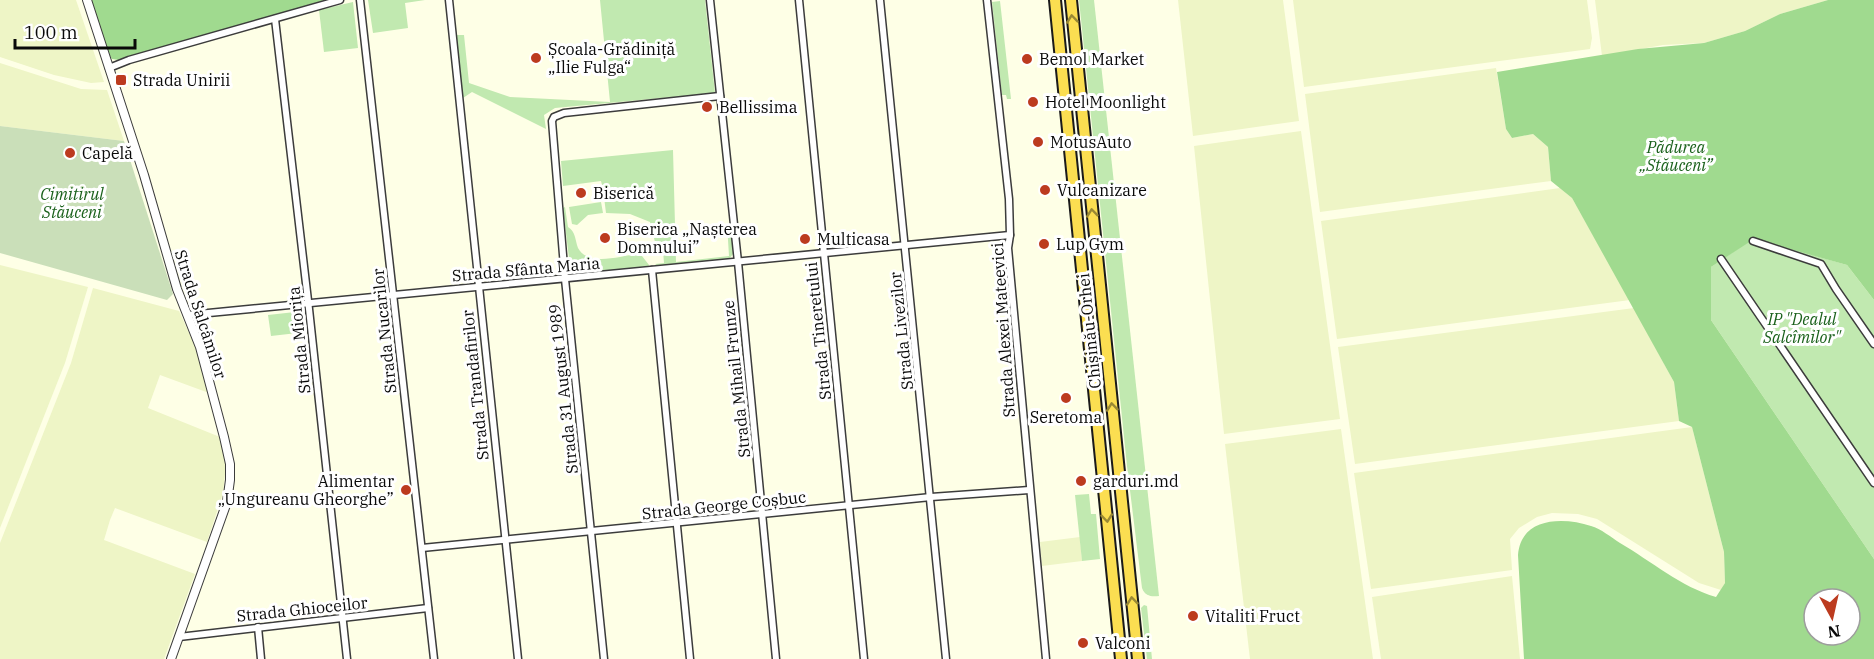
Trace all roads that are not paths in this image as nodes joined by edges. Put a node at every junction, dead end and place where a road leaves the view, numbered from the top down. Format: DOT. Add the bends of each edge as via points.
graph roads {
  1 [pos="87,0"];
  2 [pos="340,0"];
  3 [pos="360,0"];
  4 [pos="449,0"];
  5 [pos="710,0"];
  6 [pos="799,0"];
  7 [pos="880,0"];
  8 [pos="987,0"];
  9 [pos="1055,0"];
  10 [pos="1071,0"];
  11 [pos="275,19"];
  12 [pos="109,68"];
  13 [pos="720,96"];
  14 [pos="1010,235"];
  15 [pos="1753,241"];
  16 [pos="906,245"];
  17 [pos="824,254"];
  18 [pos="1721,259"];
  19 [pos="738,262"];
  20 [pos="652,270"];
  21 [pos="566,279"];
  22 [pos="479,287"];
  23 [pos="394,295"];
  24 [pos="309,304"];
  25 [pos="188,315"];
  26 [pos="1874,344"];
  27 [pos="1874,483"];
  28 [pos="1029,490"];
  29 [pos="931,497"];
  30 [pos="849,506"];
  31 [pos="763,514"];
  32 [pos="677,524"];
  33 [pos="592,532"];
  34 [pos="507,540"];
  35 [pos="422,548"];
  36 [pos="428,608"];
  37 [pos="343,618"];
  38 [pos="258,627"];
  39 [pos="179,637"];
  40 [pos="171,659"];
  41 [pos="261,659"];
  42 [pos="346,659"];
  43 [pos="434,659"];
  44 [pos="518,659"];
  45 [pos="604,659"];
  46 [pos="690,659"];
  47 [pos="776,659"];
  48 [pos="864,659"];
  49 [pos="946,659"];
  50 [pos="1046,659"];
  51 [pos="1121,659"];
  52 [pos="1138,659"];
  1 -- 12 [label="street, Strada Salcâmilor"];
  2 -- 11 [label="street"];
  3 -- 23 [label="street, Strada Nucarilor"];
  4 -- 22 [label="street, Strada Trandafirilor"];
  5 -- 13 [label="street, Strada Mihail Frunze"];
  6 -- 17 [label="street, Strada Tineretului"];
  7 -- 16 [label="street, Strada Livezilor"];
  8 -- 14 [label="street, Strada Alexei Mateevici"];
  9 -- 51 [label="highway, Chișinău-Orhei, one-way"];
  52 -- 10 [label="highway, Chișinău-Orhei, one-way"];
  11 -- 12 [label="street"];
  11 -- 24 [label="street, Strada Miorița"];
  12 -- 25 [label="street, Strada Salcâmilor"];
  13 -- 19 [label="street, Strada Mihail Frunze"];
  13 -- 21 [label="street, Strada 31 August 1989" via="554,117"];
  14 -- 16 [label="street, Strada Sfânta Maria"];
  14 -- 28 [label="street, Strada Alexei Mateevici"];
  15 -- 26 [label="street" via="1818,261"];
  16 -- 17 [label="street, Strada Sfânta Maria"];
  16 -- 29 [label="street, Strada Livezilor"];
  17 -- 19 [label="street, Strada Sfânta Maria"];
  17 -- 30 [label="street, Strada Tineretului"];
  18 -- 27 [label="street"];
  19 -- 20 [label="street, Strada Sfânta Maria"];
  19 -- 31 [label="street, Strada Mihail Frunze"];
  20 -- 21 [label="street, Strada Sfânta Maria"];
  20 -- 32 [label="street"];
  21 -- 22 [label="street, Strada Sfânta Maria"];
  21 -- 33 [label="street, Strada 31 August 1989"];
  22 -- 23 [label="street, Strada Sfânta Maria"];
  22 -- 34 [label="street, Strada Trandafirilor"];
  23 -- 24 [label="street, Strada Sfânta Maria"];
  23 -- 35 [label="street, Strada Nucarilor"];
  24 -- 25 [label="street, Strada Sfânta Maria"];
  24 -- 37 [label="street, Strada Miorița"];
  25 -- 39 [label="street, Strada Salcâmilor" via="225,437 231,480"];
  28 -- 29 [label="street, Strada George Coșbuc"];
  28 -- 50 [label="street, Strada Alexei Mateevici"];
  29 -- 30 [label="street, Strada George Coșbuc"];
  29 -- 49 [label="street, Strada Livezilor"];
  30 -- 31 [label="street, Strada George Coșbuc"];
  30 -- 48 [label="street, Strada Tineretului"];
  31 -- 32 [label="street, Strada George Coșbuc"];
  31 -- 47 [label="street, Strada Mihail Frunze"];
  32 -- 33 [label="street, Strada George Coșbuc"];
  32 -- 46 [label="street"];
  33 -- 34 [label="street, Strada George Coșbuc"];
  33 -- 45 [label="street, Strada 31 August 1989"];
  34 -- 35 [label="street, Strada George Coșbuc"];
  34 -- 44 [label="street, Strada Trandafirilor"];
  35 -- 36 [label="street, Strada Nucarilor"];
  36 -- 37 [label="street, Strada Ghioceilor"];
  36 -- 43 [label="street, Strada Nucarilor"];
  37 -- 38 [label="street, Strada Ghioceilor"];
  37 -- 42 [label="street, Strada Miorița"];
  38 -- 39 [label="street, Strada Ghioceilor"];
  38 -- 41 [label="street"];
  39 -- 40 [label="street, Strada Salcâmilor"];
}
